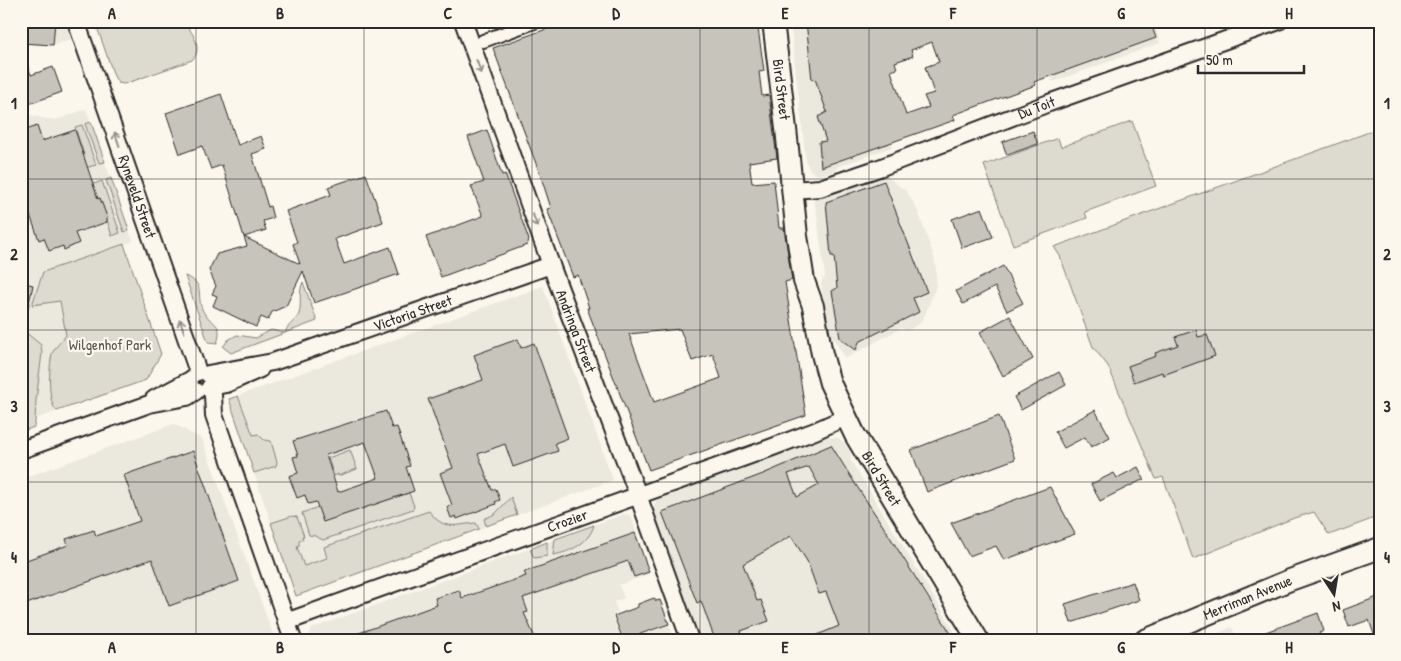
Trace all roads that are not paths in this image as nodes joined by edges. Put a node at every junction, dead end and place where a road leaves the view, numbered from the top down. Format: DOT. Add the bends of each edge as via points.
graph roads {
  1 [pos="76,21"];
  2 [pos="463,21"];
  3 [pos="537,21"];
  4 [pos="773,21"];
  5 [pos="783,21"];
  6 [pos="1279,21"];
  7 [pos="482,41"];
  8 [pos="798,189"];
  9 [pos="551,265"];
  10 [pos="201,384"];
  11 [pos="846,417"];
  12 [pos="21,450"];
  13 [pos="638,495"];
  14 [pos="1380,548"];
  15 [pos="286,622"];
  16 [pos="292,640"];
  17 [pos="690,640"];
  18 [pos="978,640"];
  19 [pos="1145,640"];
  10 -- 1 [label="street, Ryneveld Street, one-way"];
  2 -- 9 [label="street, Andringa Street, one-way"];
  3 -- 7 [label="street"];
  4 -- 8 [label="street, Bird Street"];
  5 -- 8 [label="street, Bird Street"];
  6 -- 8 [label="street, Du Toit" via="878,168 820,188"];
  8 -- 11 [label="street, Bird Street" via="817,287 813,306 822,354 830,383"];
  9 -- 10 [label="street, Victoria Street" via="272,362 226,384"];
  9 -- 13 [label="street, Andringa Street"];
  10 -- 12 [label="street, Victoria Street"];
  10 -- 15 [label="street, Ryneveld Street" via="202,404 214,415"];
  11 -- 13 [label="street, Crozier"];
  11 -- 18 [label="street, Bird Street"];
  13 -- 15 [label="street, Crozier"];
  13 -- 17 [label="street, Andringa Street"];
  14 -- 19 [label="street, Merriman Avenue" via="1290,580"];
  15 -- 16 [label="street, Ryneveld Street"];
}
